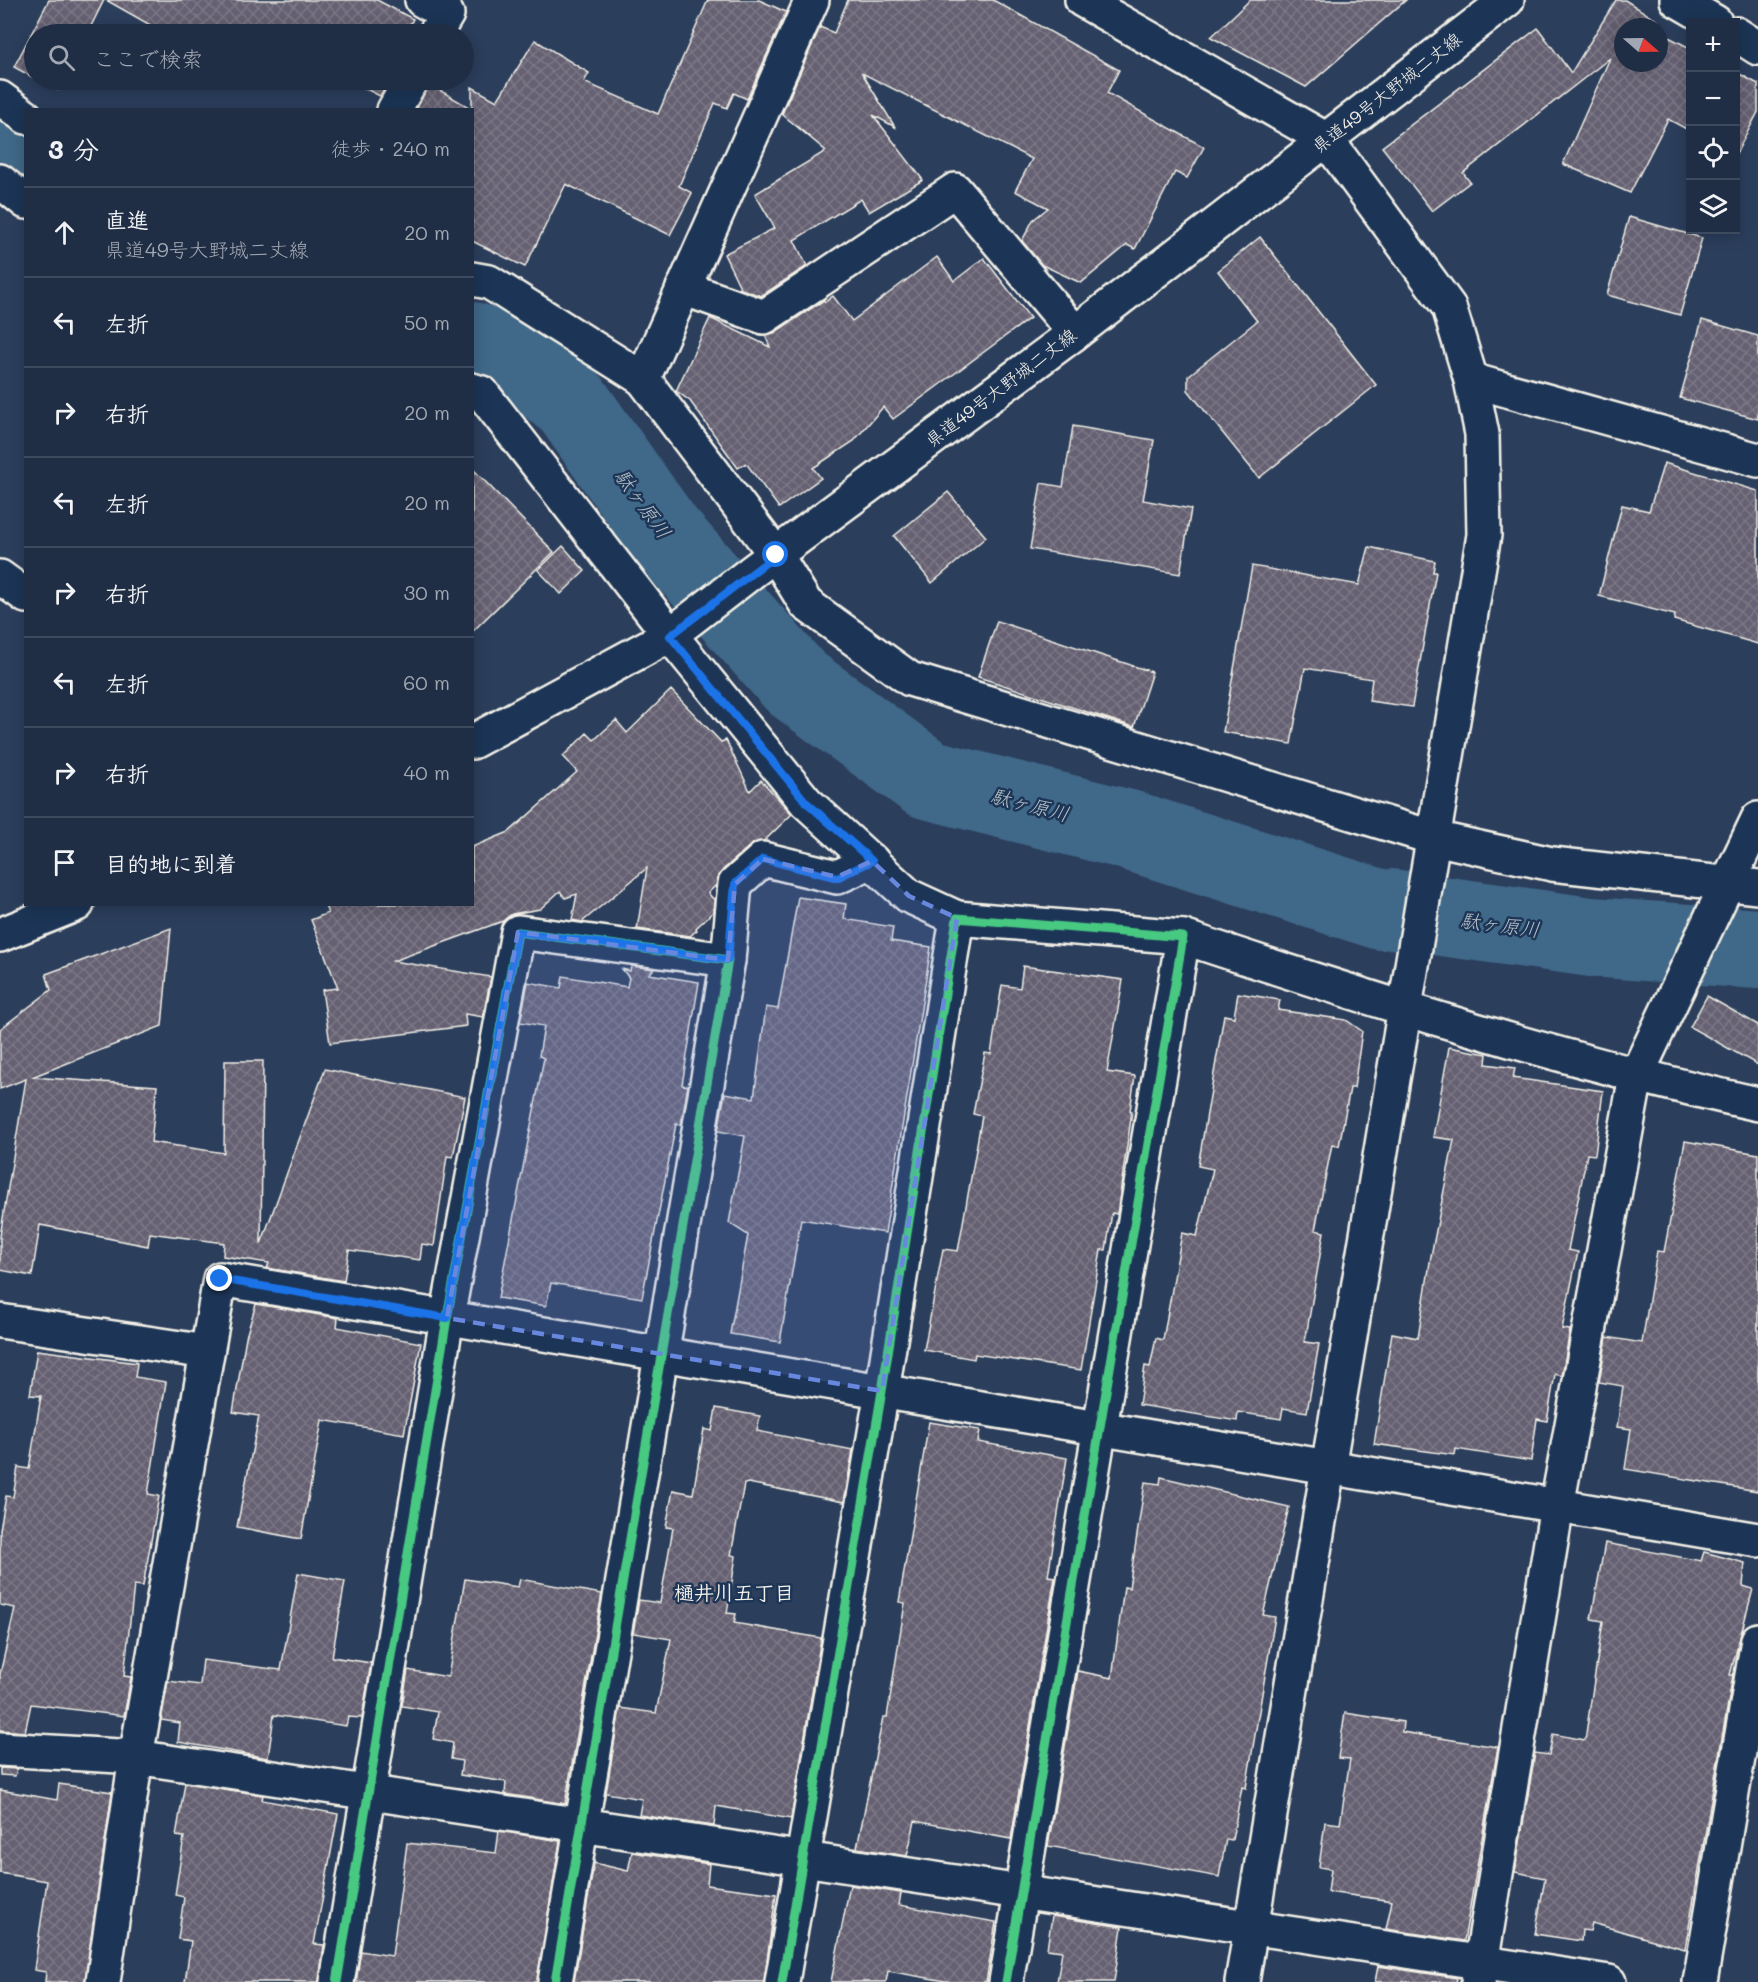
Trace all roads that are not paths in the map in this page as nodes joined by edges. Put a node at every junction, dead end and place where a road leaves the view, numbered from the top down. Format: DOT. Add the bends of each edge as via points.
graph roads {
  1 [pos="812,0"];
  2 [pos="1082,0"];
  3 [pos="1507,0"];
  4 [pos="1677,0"];
  5 [pos="1708,18"];
  6 [pos="1740,37"];
  7 [pos="1758,48"];
  8 [pos="405,90"];
  9 [pos="0,98"];
  10 [pos="395,108"];
  11 [pos="24,116"];
  12 [pos="1327,140"];
  13 [pos="0,181"];
  14 [pos="24,200"];
  15 [pos="474,279"];
  16 [pos="683,288"];
  17 [pos="1075,333"];
  18 [pos="643,379"];
  19 [pos="1471,380"];
  20 [pos="474,391"];
  21 [pos="1758,460"];
  22 [pos="764,563"];
  23 [pos="0,577"];
  24 [pos="24,595"];
  25 [pos="682,628"];
  26 [pos="474,741"];
  27 [pos="1758,819"];
  28 [pos="1432,851"];
  29 [pos="872,861"];
  30 [pos="1758,887"];
  31 [pos="1721,894"];
  32 [pos="72,906"];
  33 [pos="957,918"];
  34 [pos="0,934"];
  35 [pos="1183,937"];
  36 [pos="728,960"];
  37 [pos="1405,1011"];
  38 [pos="1636,1076"];
  39 [pos="1758,1104"];
  40 [pos="447,1318"];
  41 [pos="0,1321"];
  42 [pos="207,1352"];
  43 [pos="660,1354"];
  44 [pos="882,1391"];
  45 [pos="1099,1427"];
  46 [pos="1327,1466"];
  47 [pos="1557,1506"];
  48 [pos="1758,1540"];
  49 [pos="1758,1640"];
  50 [pos="0,1749"];
  51 [pos="136,1757"];
  52 [pos="369,1793"];
  53 [pos="581,1826"];
  54 [pos="802,1860"];
  55 [pos="1021,1894"];
  56 [pos="1251,1929"];
  57 [pos="1480,1972"];
  58 [pos="103,1982"];
  59 [pos="337,1982"];
  60 [pos="555,1982"];
  61 [pos="782,1982"];
  62 [pos="1006,1982"];
  63 [pos="1242,1982"];
  64 [pos="1609,1982"];
  65 [pos="1700,1982"];
  1 -- 16 [label="street"];
  2 -- 12 [label="street"];
  3 -- 12 [label="street, 県道49号大野城二丈線"];
  4 -- 5 [label="street"];
  6 -- 7 [label="street"];
  8 -- 10 [label="street"];
  9 -- 11 [label="street"];
  12 -- 17 [label="street, 県道49号大野城二丈線"];
  12 -- 19 [label="street" via="1449,307"];
  13 -- 14 [label="street"];
  15 -- 18 [label="street" via="489,282"];
  16 -- 17 [label="street" via="764,317 955,190"];
  16 -- 18 [label="street"];
  17 -- 22 [label="street, 県道49号大野城二丈線"];
  18 -- 22 [label="street"];
  19 -- 21 [label="street"];
  19 -- 28 [label="street" via="1482,434 1484,536"];
  20 -- 25 [label="street" via="482,393"];
  22 -- 25 [label="street, 県道49号大野城二丈線"];
  22 -- 28 [label="street" via="806,604 910,679"];
  23 -- 24 [label="street"];
  25 -- 26 [label="street, 県道49号大野城二丈線"];
  25 -- 29 [label="street" via="806,802"];
  27 -- 31 [label="street"];
  28 -- 31 [label="street" via="1552,864"];
  28 -- 37 [label="street"];
  29 -- 33 [label="street" via="909,896"];
  29 -- 36 [label="street" via="837,878 763,859 735,884"];
  30 -- 31 [label="street"];
  31 -- 38 [label="street"];
  32 -- 34 [label="street"];
  33 -- 35 [label="street"];
  33 -- 44 [label="street"];
  35 -- 37 [label="street"];
  35 -- 45 [label="street"];
  36 -- 40 [label="street" via="518,932"];
  36 -- 43 [label="street"];
  37 -- 38 [label="street"];
  37 -- 46 [label="street"];
  38 -- 39 [label="street"];
  38 -- 47 [label="street"];
  40 -- 42 [label="street" via="220,1279"];
  40 -- 43 [label="street"];
  40 -- 52 [label="street"];
  41 -- 42 [label="street"];
  42 -- 51 [label="street"];
  43 -- 44 [label="street"];
  43 -- 53 [label="street"];
  44 -- 45 [label="street"];
  44 -- 54 [label="street"];
  45 -- 46 [label="street"];
  45 -- 55 [label="street"];
  46 -- 47 [label="street"];
  46 -- 56 [label="street"];
  47 -- 48 [label="street"];
  47 -- 57 [label="street"];
  49 -- 65 [label="street"];
  50 -- 51 [label="street"];
  51 -- 52 [label="street"];
  51 -- 58 [label="street"];
  52 -- 53 [label="street"];
  52 -- 59 [label="street"];
  53 -- 54 [label="street"];
  53 -- 60 [label="street"];
  54 -- 55 [label="street"];
  54 -- 61 [label="street"];
  55 -- 56 [label="street"];
  55 -- 62 [label="street"];
  56 -- 57 [label="street"];
  56 -- 63 [label="street"];
  57 -- 64 [label="street"];
}
